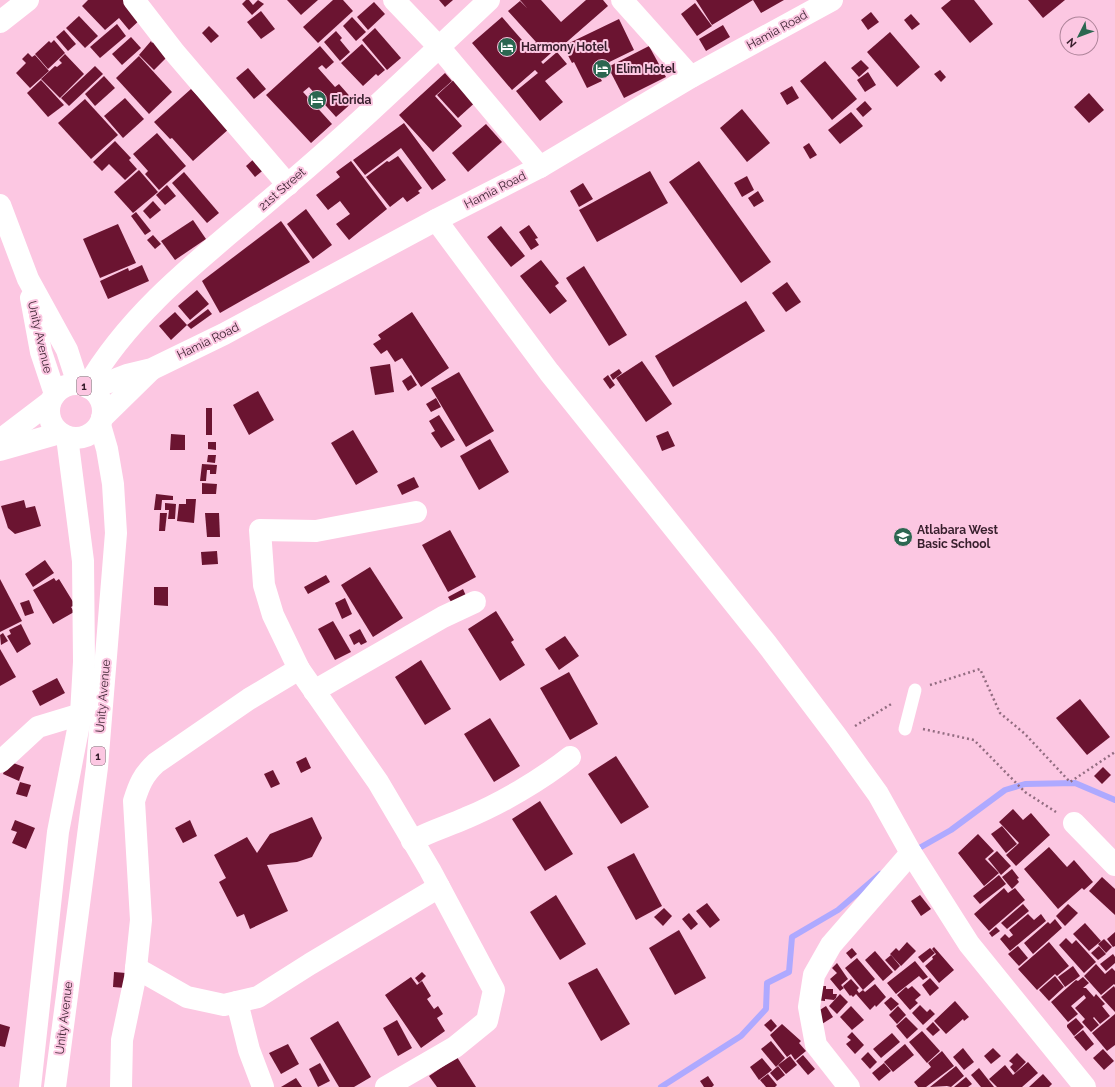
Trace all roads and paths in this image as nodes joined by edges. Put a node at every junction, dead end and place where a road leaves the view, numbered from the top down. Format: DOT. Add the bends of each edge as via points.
graph roads {
  1 [pos="28,0"];
  2 [pos="134,0"];
  3 [pos="394,0"];
  4 [pos="489,0"];
  5 [pos="622,0"];
  6 [pos="832,0"];
  7 [pos="0,22"];
  8 [pos="439,47"];
  9 [pos="692,77"];
  10 [pos="540,167"];
  11 [pos="288,185"];
  12 [pos="0,204"];
  13 [pos="436,220"];
  14 [pos="28,279"];
  15 [pos="152,369"];
  16 [pos="85,387"];
  17 [pos="52,398"];
  18 [pos="101,421"];
  19 [pos="64,435"];
  20 [pos="0,440"];
  21 [pos="0,450"];
  22 [pos="416,512"];
  23 [pos="475,602"];
  24 [pos="298,670"];
  25 [pos="915,690"];
  26 [pos="314,691"];
  27 [pos="82,714"];
  28 [pos="905,729"];
  29 [pos="837,737"];
  30 [pos="1115,752"];
  31 [pos="570,757"];
  32 [pos="0,762"];
  33 [pos="1074,824"];
  34 [pos="412,841"];
  35 [pos="907,846"];
  36 [pos="1115,866"];
  37 [pos="439,887"];
  38 [pos="136,968"];
  39 [pos="237,1002"];
  40 [pos="30,1087"];
  41 [pos="55,1087"];
  42 [pos="121,1087"];
  43 [pos="264,1087"];
  44 [pos="386,1087"];
  45 [pos="849,1087"];
  46 [pos="1085,1087"];
  1 -- 7 [label="street"];
  2 -- 11 [label="street" via="175,53"];
  3 -- 8 [label="street"];
  4 -- 8 [label="street, 21st Street"];
  5 -- 9 [label="street"];
  6 -- 9 [label="street, Hamia Road"];
  8 -- 10 [label="street"];
  8 -- 11 [label="street, 21st Street"];
  9 -- 10 [label="street, Hamia Road"];
  10 -- 13 [label="street, Hamia Road"];
  11 -- 16 [label="street, 21st Street" via="165,289 107,356"];
  12 -- 14 [label="street, Unity Avenue / 1"];
  13 -- 15 [label="street, Hamia Road" via="224,334"];
  13 -- 29 [label="street" via="549,372 766,643"];
  14 -- 16 [label="street, Unity Avenue / 1"];
  14 -- 17 [label="street, Unity Avenue / 1"];
  15 -- 16 [label="street"];
  15 -- 18 [label="street"];
  16 -- 17 [label="street, 1" via="69,385 61,388"];
  16 -- 18 [label="street, 1" via="101,402"];
  17 -- 19 [label="street, 1" via="50,419 54,427"];
  17 -- 20 [label="street"];
  18 -- 19 [label="street" via="94,432 86,437 76,439"];
  18 -- 41 [label="street, Unity Avenue / 1" via="113,484 116,533 97,767"];
  19 -- 21 [label="street"];
  19 -- 27 [label="street, Unity Avenue / 1" via="83,561"];
  22 -- 24 [label="street" via="316,531 260,530 264,585 273,615"];
  23 -- 26 [label="street" via="442,617"];
  24 -- 26 [label="street"];
  24 -- 38 [label="street" via="249,700 156,764 146,772 139,783 134,801 141,920"];
  25 -- 28 [label="lane"];
  25 -- 29 [label="path"];
  25 -- 30 [label="path" via="980,669 1000,713 1025,734 1070,782"];
  26 -- 34 [label="street" via="378,782"];
  27 -- 32 [label="street" via="38,727"];
  27 -- 40 [label="street, Unity Avenue / 1" via="58,832"];
  28 -- 33 [label="path" via="922,728 974,740 1025,792"];
  29 -- 35 [label="street" via="878,794"];
  31 -- 34 [label="street" via="552,771 467,818 428,832"];
  33 -- 36 [label="street"];
  34 -- 37 [label="street"];
  35 -- 45 [label="street" via="831,946 814,975 809,1007 816,1045"];
  35 -- 46 [label="street" via="969,944"];
  37 -- 39 [label="street" via="258,997"];
  37 -- 44 [label="street" via="494,990 487,1021 455,1047"];
  38 -- 39 [label="street" via="187,997 224,1005"];
  38 -- 42 [label="street" via="122,1040"];
  39 -- 43 [label="street" via="249,1050"];
}
